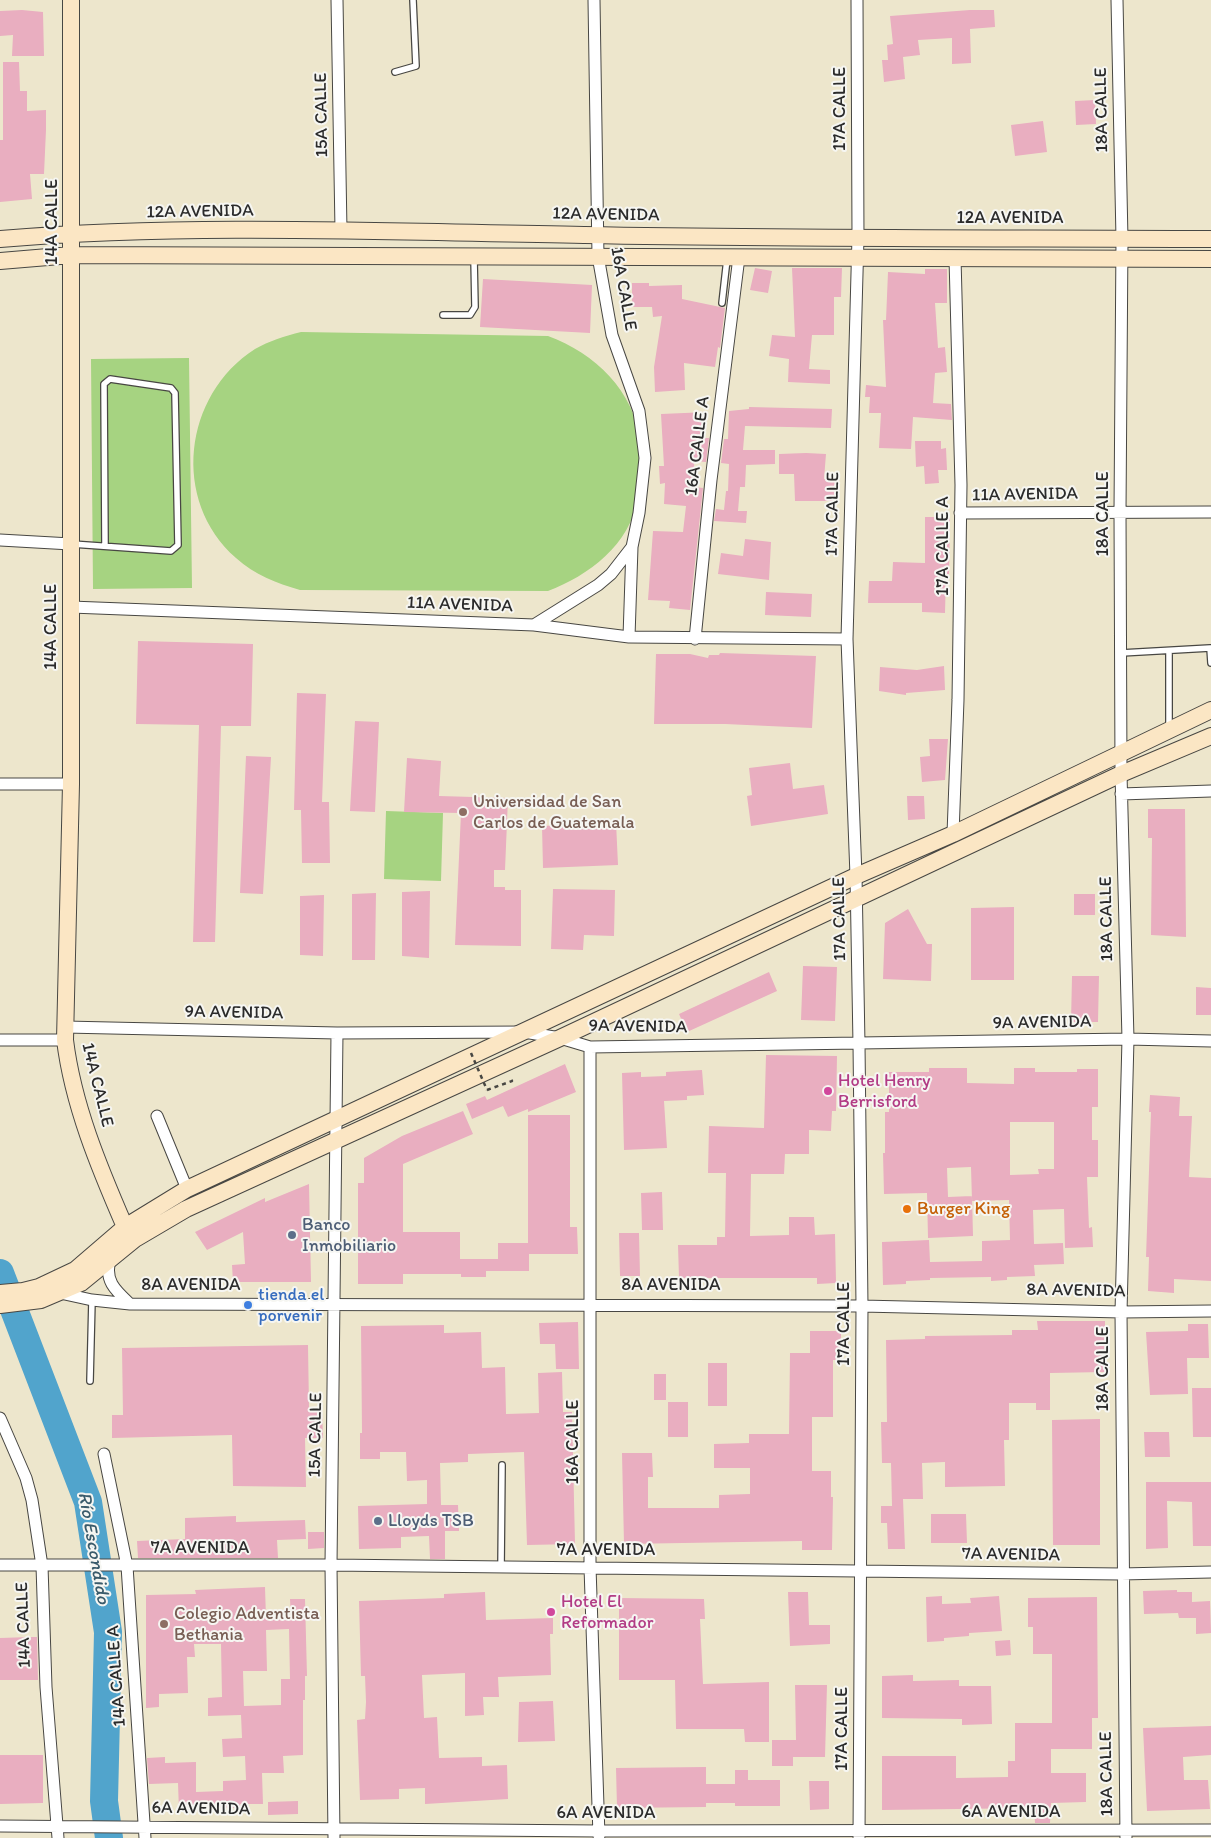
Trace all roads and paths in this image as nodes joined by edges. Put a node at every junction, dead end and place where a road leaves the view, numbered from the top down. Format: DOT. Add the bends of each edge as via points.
graph roads {
  1 [pos="70,0"];
  2 [pos="337,0"];
  3 [pos="413,0"];
  4 [pos="594,0"];
  5 [pos="857,0"];
  6 [pos="1117,0"];
  7 [pos="395,72"];
  8 [pos="341,230"];
  9 [pos="72,233"];
  10 [pos="597,236"];
  11 [pos="858,237"];
  12 [pos="0,239"];
  13 [pos="1122,239"];
  14 [pos="1211,239"];
  15 [pos="72,255"];
  16 [pos="474,256"];
  17 [pos="598,256"];
  18 [pos="733,257"];
  19 [pos="857,258"];
  20 [pos="955,258"];
  21 [pos="1122,259"];
  22 [pos="1211,259"];
  23 [pos="0,261"];
  24 [pos="722,303"];
  25 [pos="443,315"];
  26 [pos="1120,511"];
  27 [pos="1211,512"];
  28 [pos="960,513"];
  29 [pos="0,540"];
  30 [pos="72,544"];
  31 [pos="105,546"];
  32 [pos="632,547"];
  33 [pos="71,607"];
  34 [pos="534,625"];
  35 [pos="629,637"];
  36 [pos="695,639"];
  37 [pos="848,639"];
  38 [pos="1169,651"];
  39 [pos="1121,653"];
  40 [pos="1211,662"];
  41 [pos="1211,710"];
  42 [pos="1168,731"];
  43 [pos="1211,736"];
  44 [pos="1121,754"];
  45 [pos="1121,774"];
  46 [pos="0,784"];
  47 [pos="71,784"];
  48 [pos="1211,791"];
  49 [pos="1122,794"];
  50 [pos="953,834"];
  51 [pos="856,876"];
  52 [pos="856,898"];
  53 [pos="524,1032"];
  54 [pos="337,1033"];
  55 [pos="65,1034"];
  56 [pos="560,1038"];
  57 [pos="1128,1039"];
  58 [pos="0,1040"];
  59 [pos="1211,1041"];
  60 [pos="859,1044"];
  61 [pos="590,1047"];
  62 [pos="471,1053"];
  63 [pos="512,1081"];
  64 [pos="157,1116"];
  65 [pos="336,1120"];
  66 [pos="336,1140"];
  67 [pos="187,1188"];
  68 [pos="125,1226"];
  69 [pos="135,1239"];
  70 [pos="110,1260"];
  71 [pos="60,1292"];
  72 [pos="0,1293"];
  73 [pos="23,1298"];
  74 [pos="92,1300"];
  75 [pos="130,1304"];
  76 [pos="0,1305"];
  77 [pos="336,1305"];
  78 [pos="590,1305"];
  79 [pos="862,1306"];
  80 [pos="1211,1311"];
  81 [pos="1120,1312"];
  82 [pos="90,1381"];
  83 [pos="0,1418"];
  84 [pos="104,1454"];
  85 [pos="502,1465"];
  86 [pos="0,1565"];
  87 [pos="331,1565"];
  88 [pos="42,1566"];
  89 [pos="121,1566"];
  90 [pos="590,1567"];
  91 [pos="502,1568"];
  92 [pos="860,1571"];
  93 [pos="1211,1572"];
  94 [pos="1121,1574"];
  95 [pos="0,1826"];
  96 [pos="142,1826"];
  97 [pos="1211,1830"];
  98 [pos="58,1832"];
  99 [pos="334,1833"];
  100 [pos="599,1834"];
  101 [pos="859,1834"];
  102 [pos="1126,1834"];
  103 [pos="145,1838"];
  1 -- 9 [label="main road, 14A CALLE"];
  2 -- 8 [label="street, 15A CALLE"];
  3 -- 7 [label="lane" via="416,66"];
  4 -- 10 [label="street, 16A CALLE"];
  5 -- 11 [label="street, 17A CALLE"];
  6 -- 13 [label="street, 18A CALLE"];
  8 -- 9 [label="main road, 12A AVENIDA"];
  8 -- 10 [label="main road, 12A AVENIDA"];
  9 -- 12 [label="main road, 12A AVENIDA"];
  9 -- 15 [label="main road, 14A CALLE"];
  10 -- 11 [label="main road, 12A AVENIDA"];
  10 -- 17 [label="street, 16A CALLE"];
  11 -- 13 [label="main road, 12A AVENIDA"];
  11 -- 19 [label="street, 17A CALLE"];
  13 -- 14 [label="main road, 12A AVENIDA"];
  13 -- 21 [label="street, 18A CALLE"];
  15 -- 16 [label="main road"];
  15 -- 23 [label="main road"];
  15 -- 30 [label="main road, 14A CALLE"];
  16 -- 17 [label="main road"];
  16 -- 25 [label="lane" via="475,307 470,315"];
  17 -- 18 [label="main road"];
  17 -- 32 [label="street, 16A CALLE" via="612,335 639,412 645,458"];
  18 -- 19 [label="main road"];
  18 -- 24 [label="lane"];
  18 -- 36 [label="street, 16A CALLE A"];
  19 -- 20 [label="main road"];
  19 -- 37 [label="street, 17A CALLE"];
  20 -- 21 [label="main road"];
  20 -- 28 [label="street, 17A CALLE A"];
  21 -- 22 [label="main road"];
  21 -- 26 [label="street, 18A CALLE"];
  26 -- 27 [label="street, 11A AVENIDA"];
  26 -- 28 [label="street, 11A AVENIDA"];
  26 -- 39 [label="street, 18A CALLE"];
  28 -- 50 [label="street, 17A CALLE A"];
  29 -- 30 [label="street"];
  30 -- 31 [label="lane"];
  30 -- 33 [label="main road, 14A CALLE"];
  31 -- 31 [label="lane" via="104,384 110,379 171,388 175,393 178,545 171,551"];
  32 -- 34 [label="street, 16A CALLE" via="598,585"];
  32 -- 35 [label="street, 16A CALLE"];
  33 -- 34 [label="street, 11A AVENIDA"];
  33 -- 47 [label="main road, 14A CALLE"];
  34 -- 35 [label="street, 11A AVENIDA"];
  35 -- 36 [label="street, 11A AVENIDA"];
  36 -- 37 [label="street, 11A AVENIDA"];
  37 -- 51 [label="street, 17A CALLE"];
  38 -- 39 [label="lane"];
  38 -- 40 [label="lane" via="1210,648"];
  38 -- 42 [label="lane"];
  39 -- 44 [label="street, 18A CALLE"];
  41 -- 42 [label="main road"];
  42 -- 44 [label="main road"];
  43 -- 45 [label="main road"];
  44 -- 45 [label="street, 18A CALLE"];
  44 -- 50 [label="main road"];
  45 -- 49 [label="street, 18A CALLE"];
  45 -- 52 [label="main road"];
  46 -- 47 [label="street"];
  47 -- 55 [label="main road, 14A CALLE"];
  48 -- 49 [label="street"];
  49 -- 57 [label="street, 18A CALLE"];
  50 -- 51 [label="main road"];
  51 -- 52 [label="street, 17A CALLE"];
  51 -- 53 [label="main road"];
  52 -- 56 [label="main road"];
  52 -- 60 [label="street, 17A CALLE"];
  53 -- 54 [label="street, 9A AVENIDA"];
  53 -- 56 [label="street, 9A AVENIDA"];
  53 -- 65 [label="main road"];
  54 -- 55 [label="street, 9A AVENIDA"];
  54 -- 65 [label="street, 15A CALLE"];
  55 -- 58 [label="street, 9A AVENIDA"];
  55 -- 68 [label="main road, 14A CALLE" via="69,1068 91,1146"];
  56 -- 61 [label="street, 9A AVENIDA"];
  56 -- 66 [label="main road"];
  57 -- 59 [label="street, 9A AVENIDA"];
  57 -- 60 [label="street, 9A AVENIDA"];
  57 -- 81 [label="street, 18A CALLE"];
  60 -- 61 [label="street, 9A AVENIDA"];
  60 -- 79 [label="street, 17A CALLE"];
  61 -- 78 [label="street, 16A CALLE"];
  62 -- 63 [label="path, bridge" via="487,1090"];
  64 -- 67 [label="street"];
  65 -- 66 [label="street, 15A CALLE"];
  65 -- 67 [label="main road"];
  66 -- 69 [label="main road" via="186,1209"];
  66 -- 77 [label="street, 15A CALLE"];
  67 -- 68 [label="main road"];
  68 -- 69 [label="main road, 14A CALLE"];
  68 -- 73 [label="main road" via="74,1270"];
  69 -- 70 [label="main road"];
  70 -- 71 [label="main road" via="81,1283"];
  70 -- 75 [label="street, 8A AVENIDA" via="107,1270 111,1284"];
  71 -- 73 [label="main road" via="41,1300"];
  71 -- 74 [label="street, 8A AVENIDA"];
  72 -- 73 [label="main road"];
  73 -- 76 [label="main road"];
  74 -- 75 [label="street, 8A AVENIDA"];
  74 -- 82 [label="lane"];
  75 -- 77 [label="street, 8A AVENIDA"];
  77 -- 78 [label="street, 8A AVENIDA"];
  77 -- 87 [label="street, 15A CALLE"];
  78 -- 79 [label="street, 8A AVENIDA"];
  78 -- 90 [label="street, 16A CALLE"];
  79 -- 81 [label="street, 8A AVENIDA"];
  79 -- 92 [label="street, 17A CALLE"];
  80 -- 81 [label="street, 8A AVENIDA"];
  81 -- 94 [label="street, 18A CALLE"];
  83 -- 88 [label="street, 14A CALLE" via="26,1478"];
  84 -- 89 [label="street, 14A CALLE A"];
  85 -- 91 [label="lane"];
  86 -- 88 [label="street, 7A AVENIDA"];
  87 -- 89 [label="street, 7A AVENIDA"];
  87 -- 91 [label="street, 7A AVENIDA"];
  87 -- 99 [label="street, 15A CALLE"];
  88 -- 89 [label="street, 7A AVENIDA"];
  88 -- 98 [label="street, 14A CALLE" via="46,1687"];
  89 -- 96 [label="street, 14A CALLE A"];
  90 -- 91 [label="street, 7A AVENIDA"];
  90 -- 92 [label="street, 7A AVENIDA"];
  90 -- 100 [label="street, 16A CALLE"];
  92 -- 94 [label="street, 7A AVENIDA"];
  92 -- 101 [label="street, 17A CALLE"];
  93 -- 94 [label="street, 7A AVENIDA"];
  94 -- 102 [label="street, 18A CALLE"];
  95 -- 98 [label="street, 6A AVENIDA"];
  96 -- 98 [label="street, 6A AVENIDA" via="71,1827"];
  96 -- 99 [label="street, 6A AVENIDA"];
  96 -- 103 [label="street, 14A CALLE A"];
  97 -- 102 [label="street, 6A AVENIDA"];
  99 -- 100 [label="street, 6A AVENIDA"];
  100 -- 101 [label="street, 6A AVENIDA"];
  101 -- 102 [label="street, 6A AVENIDA"];
}
